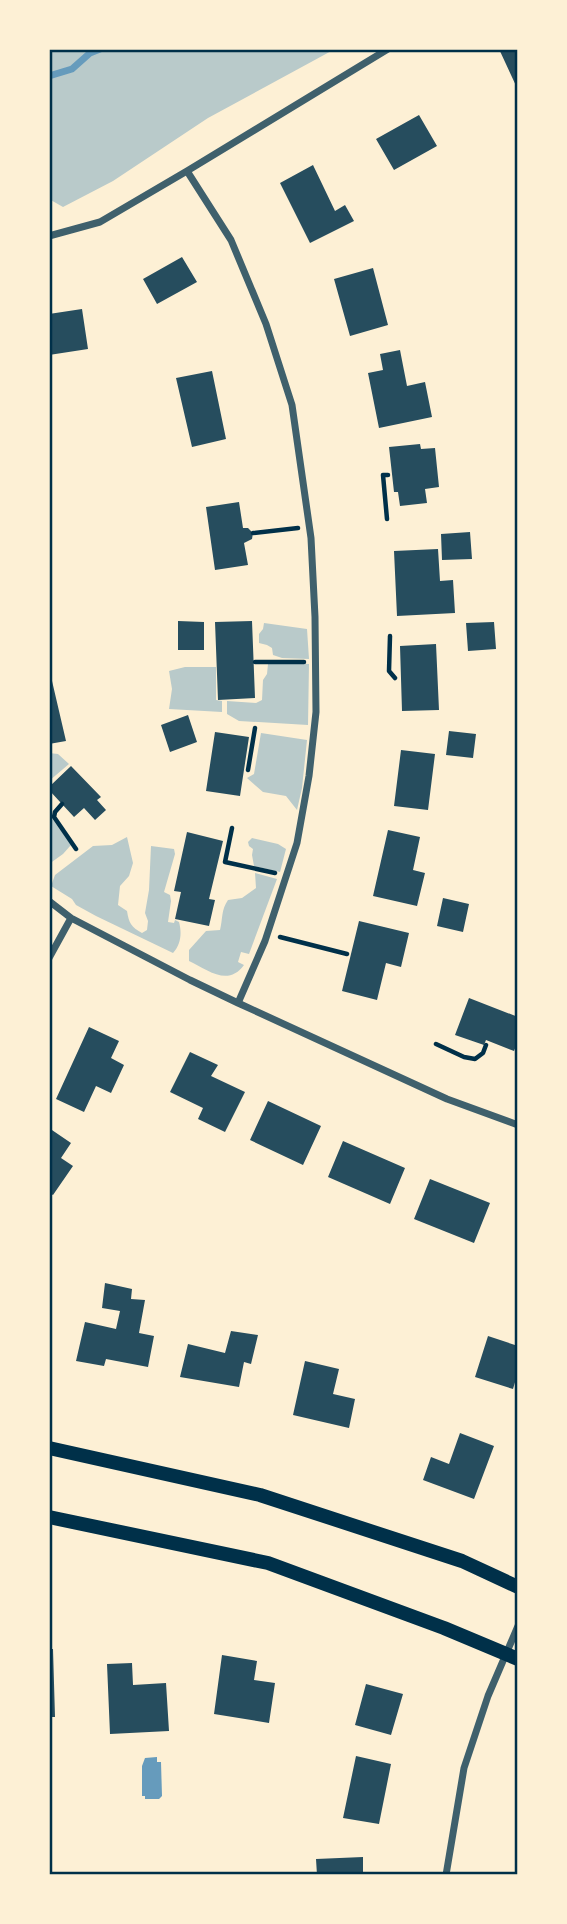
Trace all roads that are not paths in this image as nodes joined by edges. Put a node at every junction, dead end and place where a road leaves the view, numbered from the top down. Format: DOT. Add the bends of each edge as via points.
graph roads {
  1 [pos="388,49"];
  2 [pos="187,171"];
  3 [pos="49,236"];
  4 [pos="49,901"];
  5 [pos="71,918"];
  6 [pos="49,958"];
  7 [pos="238,1003"];
  8 [pos="518,1125"];
  9 [pos="49,1448"];
  10 [pos="49,1517"];
  11 [pos="518,1587"];
  12 [pos="518,1626"];
  13 [pos="512,1657"];
  14 [pos="446,1875"];
  1 -- 2 [label="street"];
  2 -- 3 [label="street" via="100,222"];
  2 -- 7 [label="street" via="232,240 292,405 309,526 315,617 316,712 297,843"];
  4 -- 5 [label="street"];
  5 -- 6 [label="street"];
  5 -- 7 [label="street"];
  7 -- 8 [label="street" via="447,1099"];
  9 -- 11 [label="main road" via="260,1495 462,1561"];
  10 -- 13 [label="main road" via="268,1563"];
  12 -- 13 [label="street"];
  13 -- 14 [label="street" via="485,1703 464,1768"];
}
